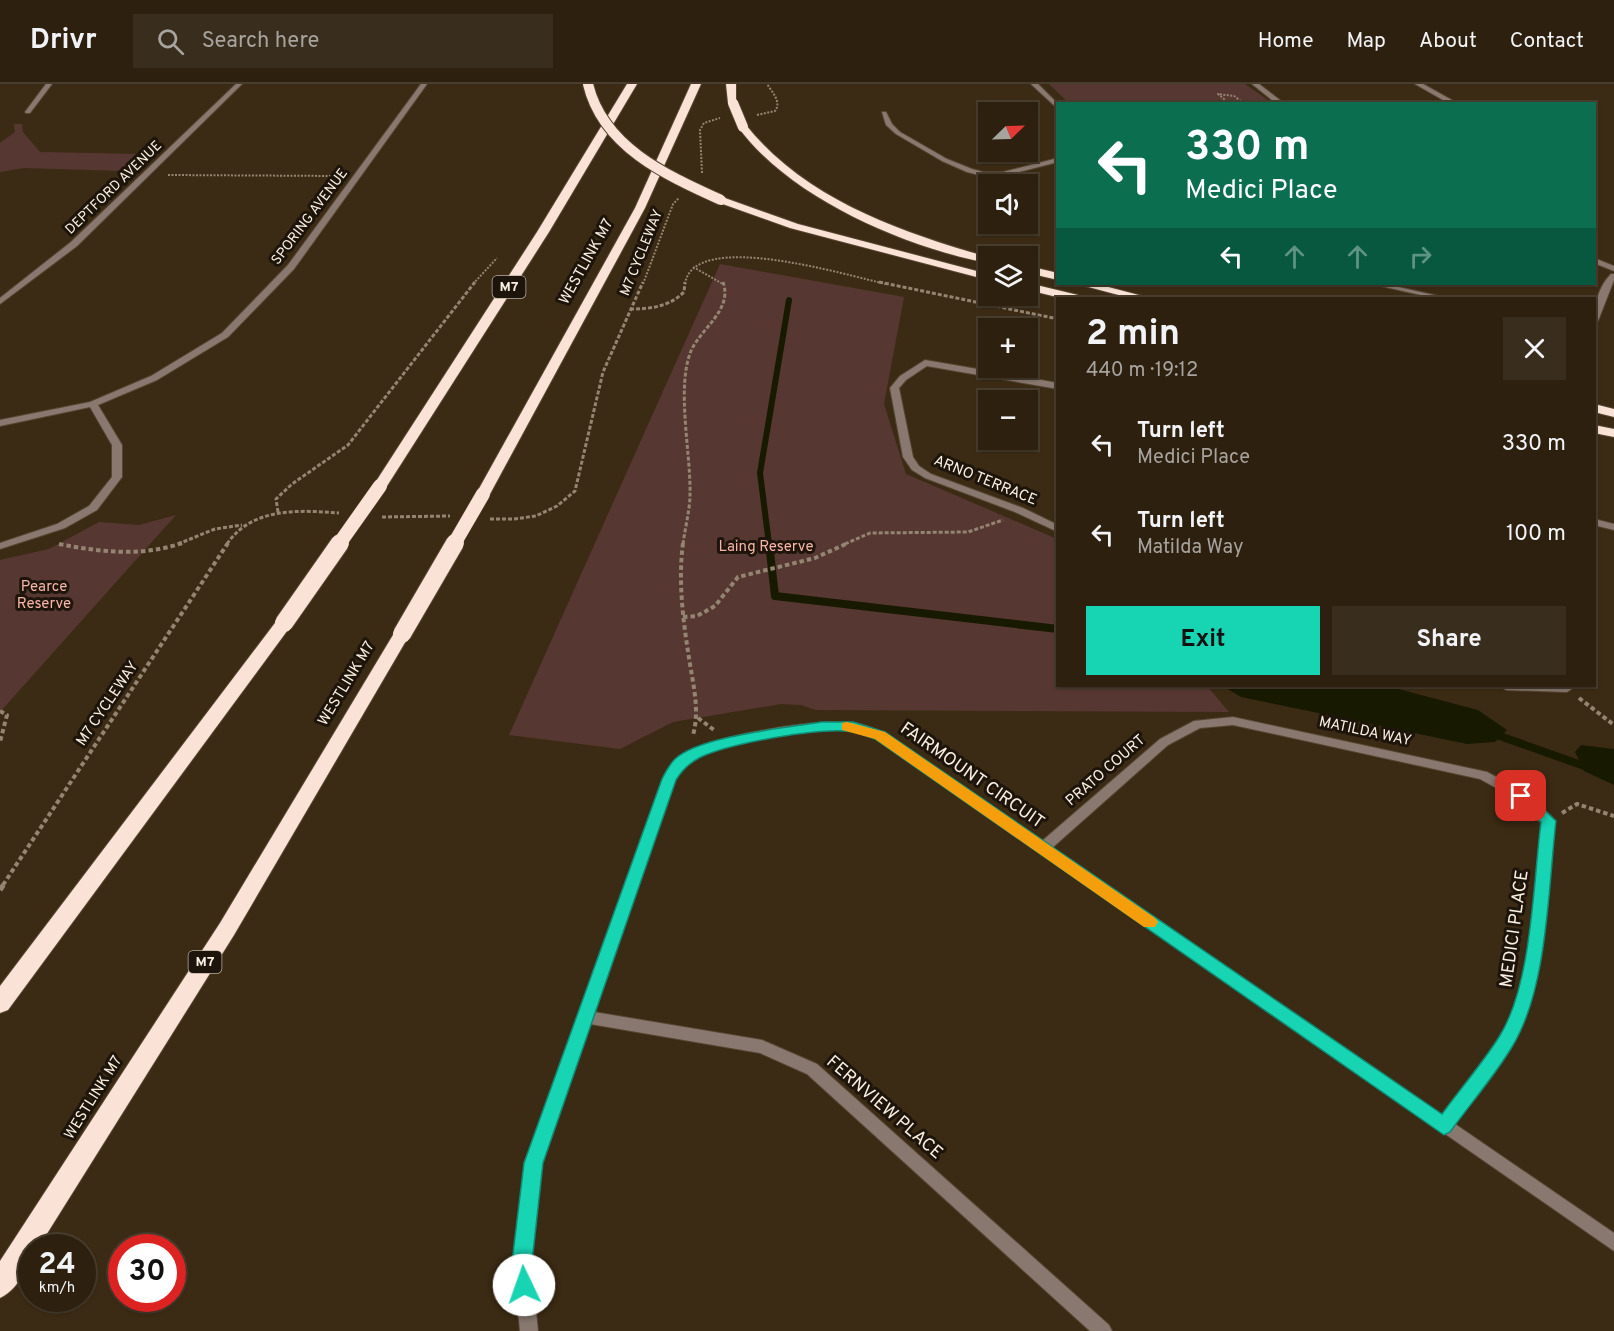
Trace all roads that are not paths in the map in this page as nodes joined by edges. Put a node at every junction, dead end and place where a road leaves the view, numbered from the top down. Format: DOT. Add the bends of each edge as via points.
graph roads {
  1 [pos="49,84"];
  2 [pos="239,84"];
  3 [pos="424,84"];
  4 [pos="588,84"];
  5 [pos="632,84"];
  6 [pos="696,84"];
  7 [pos="731,84"];
  8 [pos="1034,84"];
  9 [pos="1255,84"];
  10 [pos="1418,84"];
  11 [pos="1279,102"];
  12 [pos="1452,102"];
  13 [pos="1056,105"];
  14 [pos="28,112"];
  15 [pos="884,113"];
  16 [pos="1056,161"];
  17 [pos="978,257"];
  18 [pos="1596,261"];
  19 [pos="1614,269"];
  20 [pos="1038,272"];
  21 [pos="978,274"];
  22 [pos="1614,276"];
  23 [pos="1056,277"];
  24 [pos="1087,285"];
  25 [pos="1381,285"];
  26 [pos="1038,289"];
  27 [pos="1070,297"];
  28 [pos="1140,297"];
  29 [pos="1438,297"];
  30 [pos="0,302"];
  31 [pos="1596,315"];
  32 [pos="1056,386"];
  33 [pos="93,405"];
  34 [pos="1596,408"];
  35 [pos="1614,413"];
  36 [pos="0,423"];
  37 [pos="1596,430"];
  38 [pos="1614,434"];
  39 [pos="1596,522"];
  40 [pos="1614,527"];
  41 [pos="1056,528"];
  42 [pos="0,546"];
  43 [pos="1164,742"];
  44 [pos="1548,821"];
  45 [pos="1043,848"];
  46 [pos="0,1003"];
  47 [pos="587,1017"];
  48 [pos="1444,1126"];
  49 [pos="1614,1243"];
  50 [pos="0,1285"];
  51 [pos="529,1331"];
  52 [pos="1103,1331"];
  1 -- 14 [label="street"];
  2 -- 30 [label="street, DEPTFORD AVENUE" via="74,244"];
  3 -- 33 [label="street, SPORING AVENUE" via="291,267 225,335 154,378"];
  4 -- 21 [label="highway, bridge" via="598,114 623,143 673,177 721,200 805,229"];
  5 -- 46 [label="highway, M7, bridge" via="538,241 380,486 284,623"];
  6 -- 50 [label="highway, WESTLINK M7 / M7, bridge" via="640,208 402,634 227,929"];
  7 -- 17 [label="highway, bridge" via="733,103 743,127 766,154 793,176 830,199 926,241"];
  8 -- 13 [label="street"];
  9 -- 11 [label="street"];
  10 -- 12 [label="street"];
  15 -- 16 [label="street" via="898,133 984,175 997,178"];
  18 -- 19 [label="street"];
  20 -- 23 [label="highway"];
  22 -- 31 [label="street"];
  24 -- 28 [label="highway"];
  25 -- 29 [label="street"];
  26 -- 27 [label="highway"];
  32 -- 41 [label="street, ARNO TERRACE" via="924,363 894,388 912,463 928,476"];
  33 -- 36 [label="street, SPORING AVENUE"];
  33 -- 42 [label="street" via="117,445 117,477 93,508 53,529"];
  34 -- 35 [label="highway"];
  37 -- 38 [label="highway"];
  39 -- 40 [label="street"];
  43 -- 44 [label="street, MATILDA WAY" via="1198,724 1233,721 1483,775 1521,796"];
  43 -- 45 [label="street, PRATO COURT"];
  44 -- 48 [label="street, MEDICI PLACE" via="1524,1000 1506,1041"];
  45 -- 47 [label="street, FAIRMOUNT CIRCUIT" via="880,736 853,727 809,729 730,743 695,754 680,763 669,779"];
  45 -- 48 [label="street, FAIRMOUNT CIRCUIT"];
  47 -- 51 [label="street, FAIRMOUNT CIRCUIT" via="533,1163 522,1262"];
  47 -- 52 [label="street, FERNVIEW PLACE" via="762,1047 812,1069"];
  48 -- 49 [label="street, FAIRMOUNT CIRCUIT"];
}
